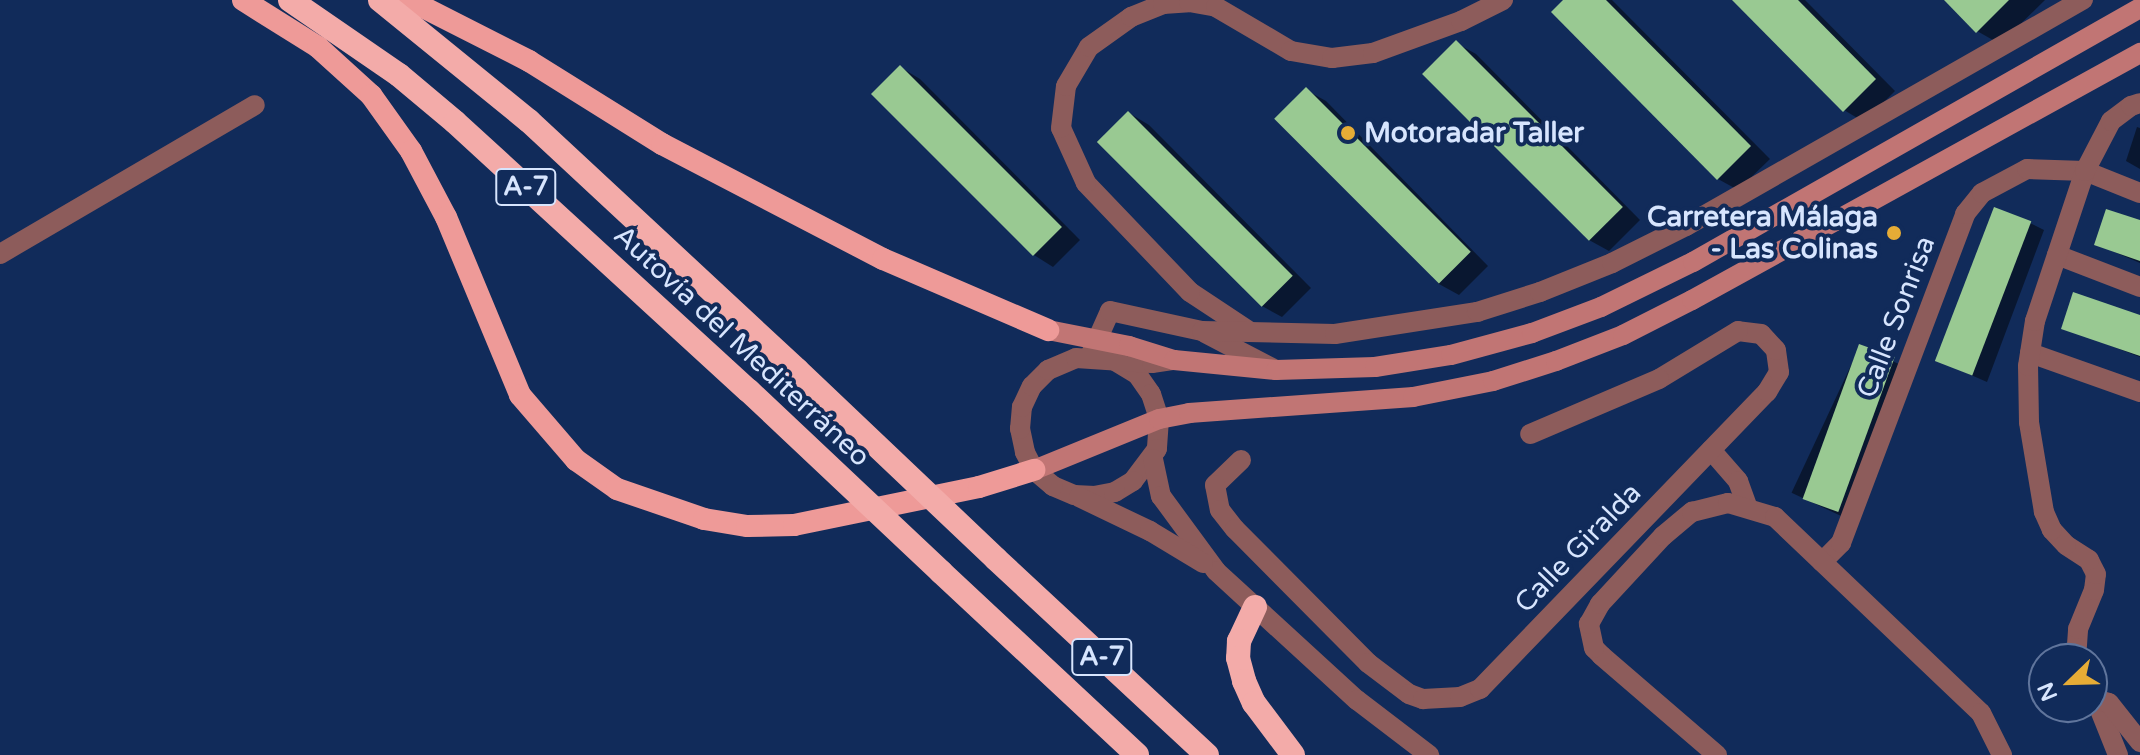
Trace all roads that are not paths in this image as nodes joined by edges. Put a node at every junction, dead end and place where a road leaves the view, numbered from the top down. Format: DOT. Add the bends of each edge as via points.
graph roads {
  1 [pos="243,0"];
  2 [pos="290,0"];
  3 [pos="380,0"];
  4 [pos="409,0"];
  5 [pos="1503,0"];
  6 [pos="2083,0"];
  7 [pos="2140,8"];
  8 [pos="2140,53"];
  9 [pos="2140,103"];
  10 [pos="255,105"];
  11 [pos="2085,171"];
  12 [pos="2140,193"];
  13 [pos="0,254"];
  14 [pos="2057,255"];
  15 [pos="2140,287"];
  16 [pos="1138,319"];
  17 [pos="1048,330"];
  18 [pos="1202,331"];
  19 [pos="1253,333"];
  20 [pos="1094,347"];
  21 [pos="1122,353"];
  22 [pos="2030,353"];
  23 [pos="1276,370"];
  24 [pos="2140,392"];
  25 [pos="1159,419"];
  26 [pos="1530,434"];
  27 [pos="1711,450"];
  28 [pos="1153,459"];
  29 [pos="1241,460"];
  30 [pos="1034,470"];
  31 [pos="1074,495"];
  32 [pos="1747,506"];
  33 [pos="1822,562"];
  34 [pos="1216,571"];
  35 [pos="1255,607"];
  36 [pos="2077,643"];
  37 [pos="2108,702"];
  38 [pos="2103,723"];
  39 [pos="2140,742"];
  40 [pos="1137,755"];
  41 [pos="1207,755"];
  42 [pos="1293,755"];
  43 [pos="1429,755"];
  44 [pos="1717,755"];
  45 [pos="2002,755"];
  46 [pos="2118,755"];
  1 -- 30 [label="highway" via="318,47 371,95 411,151 446,217 520,395 576,460 617,489 704,519 747,526 794,525 979,487"];
  2 -- 40 [label="highway, Autovía del Mediterráneo / A-7, bridge" via="399,75 455,122"];
  3 -- 41 [label="highway, Autovía del Mediterráneo / A-7, bridge" via="529,121"];
  4 -- 17 [label="highway" via="529,61 662,144 883,259"];
  5 -- 19 [label="street" via="1373,53 1332,58 1291,51 1216,7 1189,2 1163,4 1131,17 1089,47 1066,86 1061,128 1086,183 1190,292"];
  6 -- 19 [label="street" via="1686,226 1540,292 1418,323 1335,334"];
  7 -- 23 [label="main road" via="1693,262 1601,307 1451,355 1375,367"];
  8 -- 25 [label="main road" via="1692,300 1556,361 1493,381 1413,397"];
  9 -- 11 [label="street" via="2111,121"];
  10 -- 13 [label="street"];
  11 -- 12 [label="street, Calle Sonrisa"];
  11 -- 14 [label="street"];
  11 -- 33 [label="street, Calle Sonrisa" via="2027,169 1982,193 1965,214 1841,543"];
  14 -- 15 [label="street"];
  14 -- 22 [label="street"];
  16 -- 18 [label="street"];
  16 -- 20 [label="street" via="1110,311"];
  16 -- 21 [label="street"];
  17 -- 20 [label="main road"];
  18 -- 19 [label="street"];
  18 -- 23 [label="street"];
  20 -- 21 [label="main road"];
  20 -- 30 [label="street" via="1060,363 1032,386 1020,429"];
  21 -- 23 [label="main road"];
  21 -- 25 [label="street" via="1144,384"];
  22 -- 24 [label="street"];
  22 -- 36 [label="street" via="2029,422 2044,512 2052,530 2089,560 2096,574"];
  25 -- 28 [label="street"];
  25 -- 30 [label="main road"];
  26 -- 27 [label="street, Calle Giralda" via="1659,379 1728,335 1750,330 1761,334 1780,361 1775,383"];
  27 -- 29 [label="street, Calle Giralda" via="1480,689 1438,700 1409,694 1368,663 1235,529 1220,510 1215,485"];
  27 -- 32 [label="street" via="1738,481"];
  28 -- 31 [label="street" via="1115,492"];
  28 -- 34 [label="street" via="1165,503"];
  30 -- 31 [label="street"];
  31 -- 34 [label="street" via="1150,531"];
  32 -- 33 [label="street" via="1775,517"];
  32 -- 44 [label="street" via="1728,503 1692,512 1663,536 1589,624 1594,648"];
  33 -- 45 [label="street" via="1981,713"];
  34 -- 35 [label="street"];
  35 -- 42 [label="highway" via="1239,641 1238,658 1254,703"];
  35 -- 43 [label="street" via="1357,700"];
  37 -- 39 [label="street"];
  38 -- 46 [label="street"];
}
